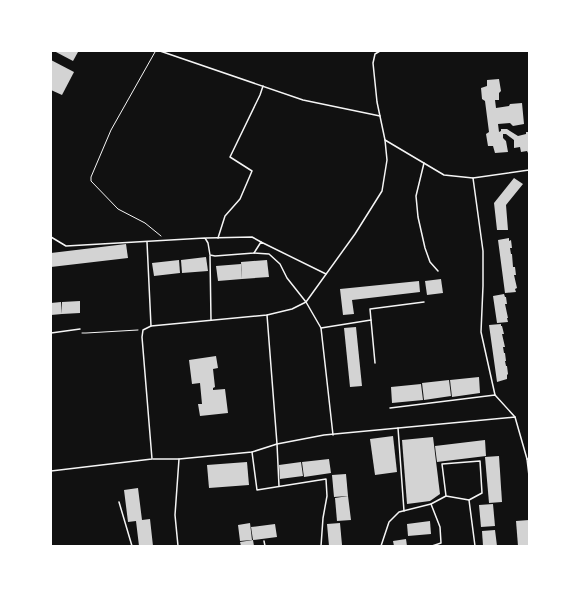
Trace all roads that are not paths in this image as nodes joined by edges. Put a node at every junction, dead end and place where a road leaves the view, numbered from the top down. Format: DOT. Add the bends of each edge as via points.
graph roads {
  1 [pos="160,51"];
  2 [pos="380,51"];
  3 [pos="263,86"];
  4 [pos="380,116"];
  5 [pos="385,140"];
  6 [pos="424,163"];
  7 [pos="529,170"];
  8 [pos="473,178"];
  9 [pos="51,237"];
  10 [pos="206,238"];
  11 [pos="218,238"];
  12 [pos="147,242"];
  13 [pos="261,242"];
  14 [pos="254,253"];
  15 [pos="210,255"];
  16 [pos="438,271"];
  17 [pos="326,274"];
  18 [pos="306,302"];
  19 [pos="424,302"];
  20 [pos="267,314"];
  21 [pos="211,320"];
  22 [pos="371,320"];
  23 [pos="151,326"];
  24 [pos="321,328"];
  25 [pos="80,329"];
  26 [pos="51,333"];
  27 [pos="375,363"];
  28 [pos="495,395"];
  29 [pos="390,408"];
  30 [pos="515,417"];
  31 [pos="398,428"];
  32 [pos="333,435"];
  33 [pos="277,444"];
  34 [pos="252,452"];
  35 [pos="152,458"];
  36 [pos="179,459"];
  37 [pos="528,459"];
  38 [pos="51,471"];
  39 [pos="529,476"];
  40 [pos="279,487"];
  41 [pos="446,496"];
  42 [pos="469,500"];
  43 [pos="119,502"];
  44 [pos="431,504"];
  45 [pos="404,511"];
  46 [pos="264,541"];
  47 [pos="132,546"];
  48 [pos="178,546"];
  49 [pos="265,546"];
  50 [pos="321,546"];
  51 [pos="381,546"];
  52 [pos="432,546"];
  53 [pos="475,546"];
  1 -- 3 [label="lane"];
  2 -- 4 [label="lane" via="375,54 373,63"];
  3 -- 4 [label="lane" via="304,100"];
  3 -- 11 [label="lane" via="230,157 252,171 240,199 225,216"];
  4 -- 5 [label="lane"];
  5 -- 6 [label="lane"];
  5 -- 17 [label="lane" via="387,160 382,191"];
  6 -- 8 [label="lane" via="444,175"];
  6 -- 16 [label="lane" via="416,196 418,217 430,262"];
  7 -- 8 [label="lane"];
  8 -- 28 [label="lane" via="483,251 481,332"];
  9 -- 12 [label="lane" via="66,246"];
  10 -- 11 [label="lane"];
  10 -- 12 [label="lane"];
  10 -- 15 [label="lane"];
  11 -- 13 [label="lane" via="252,236"];
  12 -- 23 [label="lane"];
  13 -- 14 [label="lane"];
  13 -- 17 [label="lane"];
  14 -- 15 [label="lane"];
  14 -- 18 [label="lane" via="269,254 280,264 287,278"];
  15 -- 21 [label="lane"];
  17 -- 18 [label="lane"];
  18 -- 20 [label="lane" via="292,309"];
  18 -- 24 [label="lane"];
  19 -- 22 [label="lane" via="370,309"];
  20 -- 21 [label="lane"];
  20 -- 33 [label="lane"];
  21 -- 23 [label="lane"];
  22 -- 24 [label="lane"];
  22 -- 27 [label="lane"];
  23 -- 35 [label="lane" via="143,330 142,337"];
  24 -- 32 [label="lane"];
  25 -- 26 [label="lane"];
  28 -- 29 [label="lane"];
  28 -- 30 [label="lane"];
  30 -- 31 [label="lane"];
  30 -- 37 [label="lane"];
  31 -- 32 [label="lane"];
  31 -- 45 [label="lane"];
  32 -- 33 [label="lane"];
  33 -- 34 [label="lane"];
  33 -- 40 [label="lane"];
  34 -- 36 [label="lane"];
  34 -- 40 [label="lane" via="257,490"];
  35 -- 36 [label="lane"];
  35 -- 38 [label="lane"];
  36 -- 48 [label="lane" via="175,515"];
  37 -- 39 [label="lane"];
  40 -- 50 [label="lane" via="326,479 327,496"];
  41 -- 42 [label="lane"];
  41 -- 42 [label="lane" via="442,464 480,461 482,493"];
  41 -- 44 [label="lane"];
  42 -- 53 [label="lane"];
  43 -- 47 [label="lane"];
  44 -- 45 [label="lane"];
  44 -- 52 [label="lane" via="440,527 441,543"];
  45 -- 51 [label="lane" via="399,512 389,522"];
  46 -- 49 [label="lane"];
}
